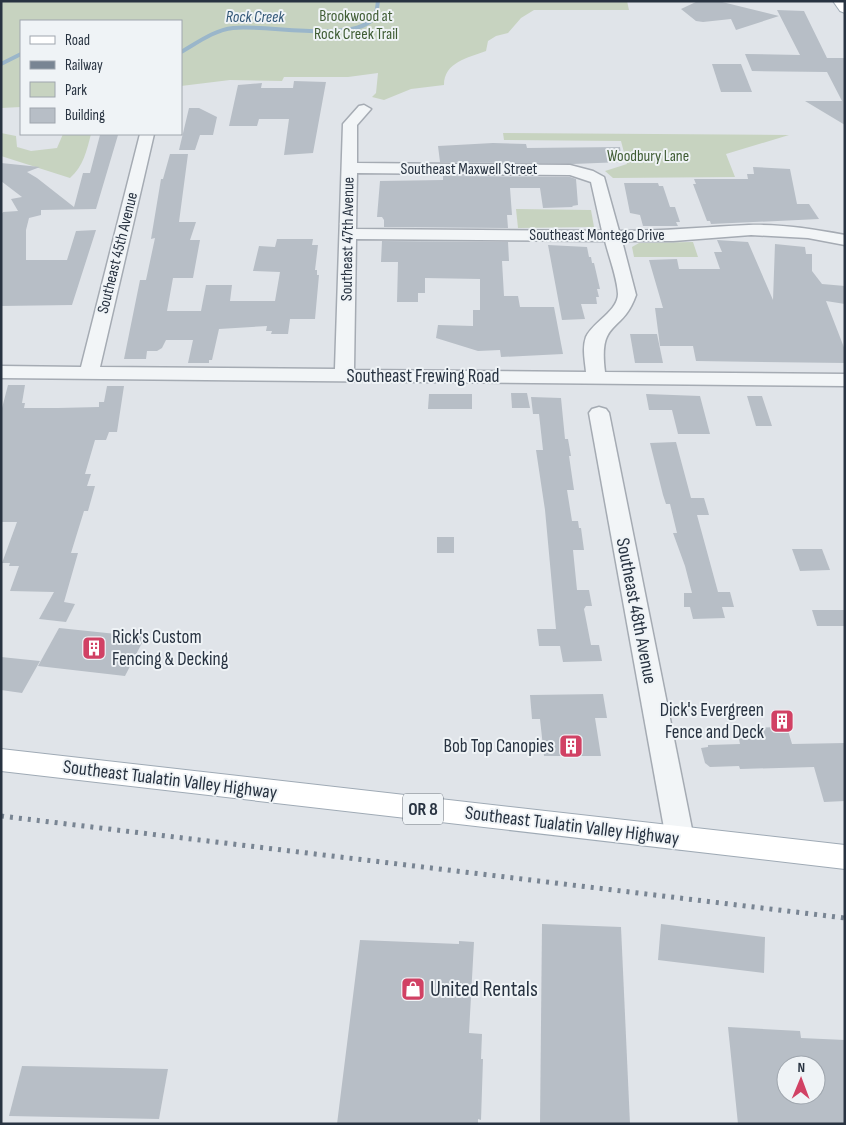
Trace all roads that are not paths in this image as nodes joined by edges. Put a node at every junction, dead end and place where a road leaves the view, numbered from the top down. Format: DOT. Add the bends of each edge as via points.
graph roads {
  1 [pos="840,1"];
  2 [pos="845,8"];
  3 [pos="364,108"];
  4 [pos="147,135"];
  5 [pos="349,168"];
  6 [pos="348,234"];
  7 [pos="614,235"];
  8 [pos="845,240"];
  9 [pos="1,372"];
  10 [pos="89,373"];
  11 [pos="344,375"];
  12 [pos="596,377"];
  13 [pos="845,380"];
  14 [pos="599,413"];
  15 [pos="1,760"];
  16 [pos="680,839"];
  17 [pos="845,857"];
  1 -- 2 [label="main road"];
  3 -- 5 [label="street, Southeast 47th Avenue" via="350,124"];
  4 -- 10 [label="street, Southeast 45th Avenue"];
  5 -- 6 [label="street, Southeast 47th Avenue"];
  5 -- 7 [label="street, Southeast Maxwell Street" via="570,170 588,174 598,180"];
  6 -- 7 [label="street, Southeast Montego Drive"];
  6 -- 11 [label="street, Southeast 47th Avenue"];
  7 -- 8 [label="street, Southeast Montego Drive" via="673,236 751,230"];
  7 -- 12 [label="street" via="627,295 624,306 596,336 593,348"];
  9 -- 10 [label="street, Southeast Frewing Road"];
  10 -- 11 [label="street, Southeast Frewing Road"];
  11 -- 12 [label="street, Southeast Frewing Road"];
  12 -- 13 [label="street, Southeast Frewing Road"];
  14 -- 16 [label="street, Southeast 48th Avenue"];
  15 -- 16 [label="main road, Southeast Tualatin Valley Highway / OR 8"];
  16 -- 17 [label="main road, Southeast Tualatin Valley Highway / OR 8"];
}
